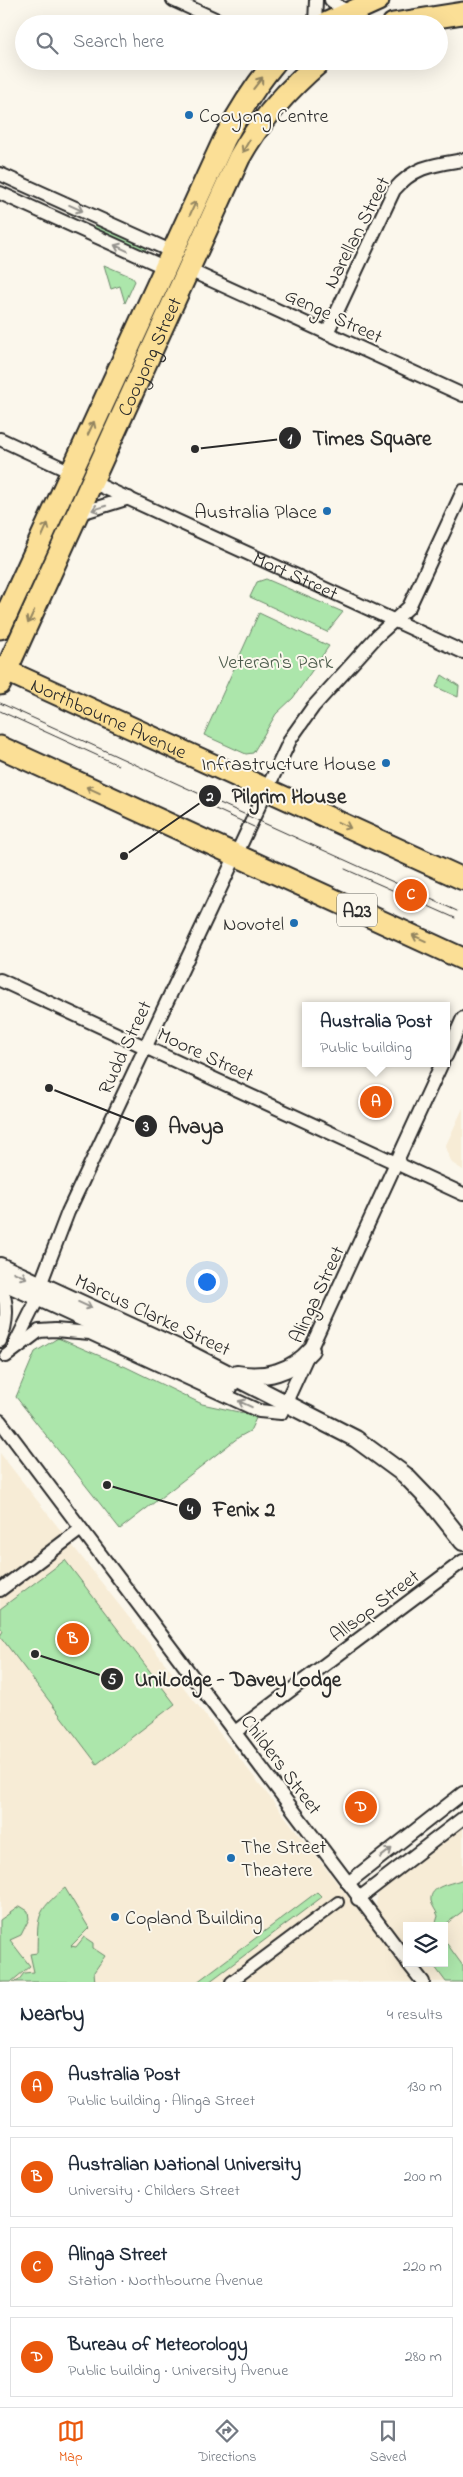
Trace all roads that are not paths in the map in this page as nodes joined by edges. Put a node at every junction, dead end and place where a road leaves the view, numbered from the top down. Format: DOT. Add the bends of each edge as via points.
graph roads {
  1 [pos="173,0"];
  2 [pos="316,0"];
  3 [pos="331,0"];
  4 [pos="378,0"];
  5 [pos="351,11"];
  6 [pos="463,13"];
  7 [pos="206,15"];
  8 [pos="316,15"];
  9 [pos="343,15"];
  10 [pos="448,15"];
  11 [pos="269,70"];
  12 [pos="281,70"];
  13 [pos="311,70"];
  14 [pos="274,106"];
  15 [pos="463,160"];
  16 [pos="0,174"];
  17 [pos="0,193"];
  18 [pos="52,197"];
  19 [pos="45,213"];
  20 [pos="170,260"];
  21 [pos="189,270"];
  22 [pos="327,333"];
  23 [pos="463,395"];
  24 [pos="104,398"];
  25 [pos="126,408"];
  26 [pos="0,439"];
  27 [pos="71,472"];
  28 [pos="92,482"];
  29 [pos="463,491"];
  30 [pos="129,498"];
  31 [pos="73,524"];
  32 [pos="392,621"];
  33 [pos="0,628"];
  34 [pos="463,652"];
  35 [pos="2,674"];
  36 [pos="0,747"];
  37 [pos="267,790"];
  38 [pos="236,855"];
  39 [pos="463,879"];
  40 [pos="463,958"];
  41 [pos="0,980"];
  42 [pos="463,1018"];
  43 [pos="145,1046"];
  44 [pos="450,1047"];
  45 [pos="440,1067"];
  46 [pos="396,1164"];
  47 [pos="463,1194"];
  48 [pos="0,1266"];
  49 [pos="0,1280"];
  50 [pos="0,1286"];
  51 [pos="39,1291"];
  52 [pos="0,1341"];
  53 [pos="311,1350"];
  54 [pos="2,1360"];
  55 [pos="223,1370"];
  56 [pos="286,1404"];
  57 [pos="1,1421"];
  58 [pos="81,1529"];
  59 [pos="463,1542"];
  60 [pos="463,1561"];
  61 [pos="0,1590"];
  62 [pos="235,1732"];
  63 [pos="463,1793"];
  64 [pos="463,1818"];
  65 [pos="348,1883"];
  66 [pos="358,1899"];
  67 [pos="338,1902"];
  68 [pos="403,1956"];
  69 [pos="412,1967"];
  70 [pos="231,1982"];
  71 [pos="423,1982"];
  1 -- 7 [label="street"];
  2 -- 8 [label="street"];
  3 -- 5 [label="street"];
  4 -- 5 [label="main road"];
  5 -- 9 [label="main road"];
  6 -- 10 [label="main road"];
  20 -- 11 [label="main road, Cooyong Street, one-way" via="237,114"];
  12 -- 14 [label="main road" via="280,94"];
  13 -- 14 [label="main road, Cooyong Street"];
  14 -- 21 [label="main road, Cooyong Street, one-way" via="239,158"];
  15 -- 22 [label="street, Narellan Street" via="425,166 405,177 394,190"];
  16 -- 18 [label="street"];
  17 -- 19 [label="street"];
  18 -- 19 [label="street"];
  18 -- 20 [label="street, one-way"];
  20 -- 19 [label="street, one-way"];
  20 -- 21 [label="main road"];
  20 -- 24 [label="main road, Cooyong Street"];
  21 -- 22 [label="street, Genge Street"];
  21 -- 25 [label="main road, Cooyong Street"];
  22 -- 23 [label="street, Genge Street"];
  24 -- 25 [label="main road"];
  27 -- 24 [label="main road, Cooyong Street, one-way"];
  25 -- 28 [label="main road, Cooyong Street"];
  26 -- 27 [label="street, Mort Street"];
  27 -- 28 [label="main road, Mort Street"];
  33 -- 27 [label="main road, Cooyong Street, one-way"];
  28 -- 30 [label="street, Mort Street"];
  28 -- 31 [label="main road, Cooyong Street"];
  29 -- 32 [label="street, Rudd Street" via="409,607"];
  30 -- 31 [label="street, one-way" via="84,512"];
  30 -- 32 [label="street, Mort Street"];
  31 -- 35 [label="main road, Cooyong Street, one-way"];
  32 -- 34 [label="street, Mort Street"];
  32 -- 37 [label="street, Rudd Street" via="306,715 291,738"];
  35 -- 37 [label="main road, Northbourne Avenue"];
  38 -- 36 [label="main road, A23, one-way"];
  37 -- 38 [label="street, Rudd Street"];
  37 -- 39 [label="main road, Northbourne Avenue, one-way"];
  40 -- 38 [label="main road, A23, one-way"];
  38 -- 43 [label="street, Rudd Street"];
  41 -- 43 [label="street, Moore Street"];
  42 -- 44 [label="street"];
  43 -- 46 [label="street, Moore Street"];
  43 -- 51 [label="street, Rudd Street" via="68,1212"];
  45 -- 46 [label="street, Alinga Street"];
  46 -- 47 [label="street, Moore Street"];
  46 -- 53 [label="street, Alinga Street"];
  48 -- 51 [label="street, Marcus Clarke Street, one-way"];
  49 -- 51 [label="street, Marcus Clarke Street"];
  50 -- 52 [label="street" via="6,1306"];
  51 -- 54 [label="street, Rudd Street" via="20,1336"];
  51 -- 55 [label="street, Marcus Clarke Street, one-way"];
  51 -- 56 [label="street, Marcus Clarke Street" via="264,1401"];
  53 -- 55 [label="street" via="286,1370 251,1376"];
  53 -- 56 [label="street, Alinga Street"];
  56 -- 54 [label="street, one-way" via="282,1413 260,1411 84,1332 55,1330 34,1334"];
  55 -- 56 [label="street, Marcus Clarke Street"];
  56 -- 59 [label="street, Marcus Clarke Street" via="356,1439 386,1459 420,1489"];
  57 -- 58 [label="street, Childers Street"];
  58 -- 61 [label="street"];
  58 -- 62 [label="street, Childers Street"];
  60 -- 62 [label="street, Allsop Street"];
  62 -- 65 [label="street, Childers Street"];
  65 -- 63 [label="street, one-way"];
  64 -- 66 [label="street"];
  65 -- 66 [label="street, Childers Street"];
  66 -- 68 [label="street, Childers Street"];
  67 -- 70 [label="street"];
  69 -- 71 [label="street, Childers Street"];
}
